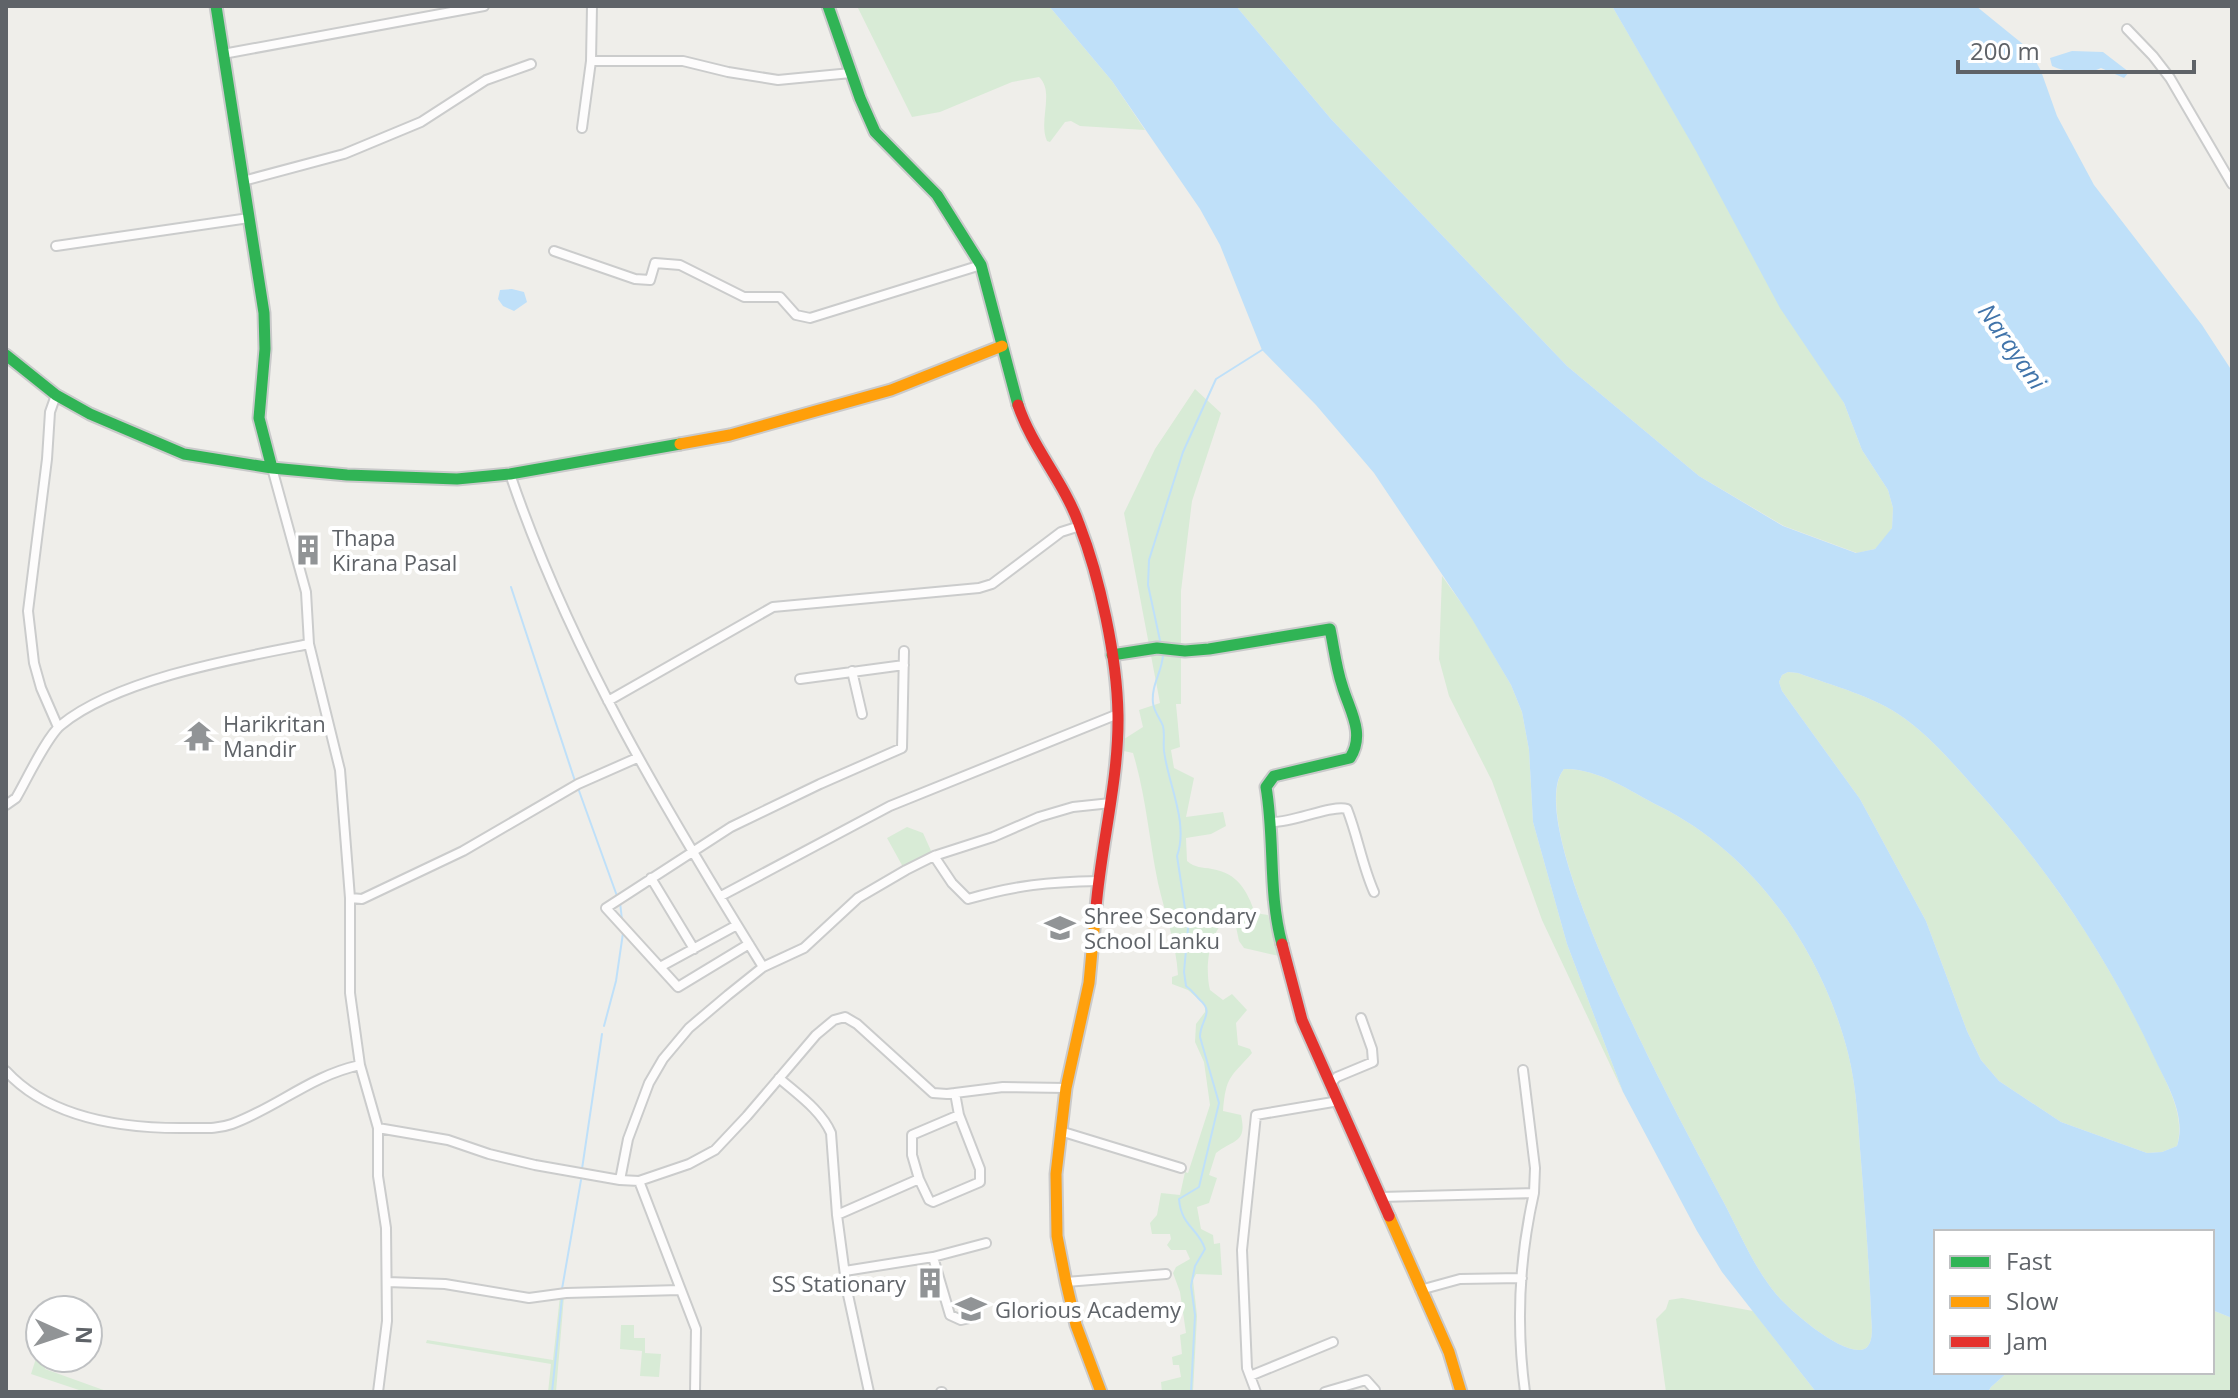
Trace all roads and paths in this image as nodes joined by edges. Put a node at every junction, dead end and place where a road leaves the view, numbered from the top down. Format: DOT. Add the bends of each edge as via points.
graph roads {
  1 [pos="216,6"];
  2 [pos="484,6"];
  3 [pos="592,6"];
  4 [pos="828,6"];
  5 [pos="2127,29"];
  6 [pos="223,54"];
  7 [pos="591,61"];
  8 [pos="531,64"];
  9 [pos="851,73"];
  10 [pos="582,128"];
  11 [pos="243,181"];
  12 [pos="2232,184"];
  13 [pos="249,218"];
  14 [pos="56,246"];
  15 [pos="554,251"];
  16 [pos="981,265"];
  17 [pos="1002,346"];
  18 [pos="6,355"];
  19 [pos="56,395"];
  20 [pos="272,468"];
  21 [pos="510,474"];
  22 [pos="1080,526"];
  23 [pos="309,644"];
  24 [pos="904,651"];
  25 [pos="1112,655"];
  26 [pos="904,665"];
  27 [pos="852,671"];
  28 [pos="800,679"];
  29 [pos="608,701"];
  30 [pos="862,714"];
  31 [pos="1118,714"];
  32 [pos="58,727"];
  33 [pos="637,758"];
  34 [pos="1111,803"];
  35 [pos="6,805"];
  36 [pos="1272,822"];
  37 [pos="691,852"];
  38 [pos="934,856"];
  39 [pos="651,878"];
  40 [pos="1098,881"];
  41 [pos="1374,892"];
  42 [pos="721,896"];
  43 [pos="350,898"];
  44 [pos="737,925"];
  45 [pos="749,944"];
  46 [pos="694,949"];
  47 [pos="660,967"];
  48 [pos="763,967"];
  49 [pos="1361,1018"];
  50 [pos="360,1065"];
  51 [pos="1523,1070"];
  52 [pos="6,1071"];
  53 [pos="779,1078"];
  54 [pos="1330,1084"];
  55 [pos="1066,1088"];
  56 [pos="955,1093"];
  57 [pos="1339,1101"];
  58 [pos="959,1115"];
  59 [pos="378,1128"];
  60 [pos="1060,1131"];
  61 [pos="1181,1168"];
  62 [pos="919,1179"];
  63 [pos="620,1180"];
  64 [pos="639,1181"];
  65 [pos="1534,1193"];
  66 [pos="1380,1197"];
  67 [pos="837,1215"];
  68 [pos="986,1243"];
  69 [pos="933,1257"];
  70 [pos="845,1271"];
  71 [pos="1166,1274"];
  72 [pos="1522,1278"];
  73 [pos="387,1282"];
  74 [pos="1066,1282"];
  75 [pos="680,1290"];
  76 [pos="1420,1290"];
  77 [pos="974,1317"];
  78 [pos="1333,1342"];
  79 [pos="1250,1376"];
  80 [pos="1375,1390"];
  81 [pos="378,1392"];
  82 [pos="695,1392"];
  83 [pos="869,1392"];
  84 [pos="1101,1392"];
  85 [pos="1256,1392"];
  86 [pos="1325,1392"];
  87 [pos="1461,1392"];
  88 [pos="1525,1392"];
  1 -- 6 [label="street"];
  2 -- 6 [label="street"];
  3 -- 7 [label="street"];
  4 -- 9 [label="street"];
  5 -- 12 [label="street" via="2170,78"];
  6 -- 11 [label="street"];
  7 -- 9 [label="street" via="683,61 778,80"];
  7 -- 10 [label="street"];
  8 -- 11 [label="street" via="486,80 421,122 344,154"];
  9 -- 16 [label="street" via="875,132 937,195"];
  11 -- 13 [label="street"];
  13 -- 14 [label="street"];
  13 -- 20 [label="street" via="264,313 259,418"];
  15 -- 16 [label="street" via="635,279 650,280 655,263 680,265 744,297 780,297 796,315 810,318"];
  16 -- 17 [label="street"];
  17 -- 21 [label="street" via="891,390 730,435"];
  17 -- 22 [label="street" via="1021,413"];
  18 -- 19 [label="street"];
  19 -- 20 [label="street" via="184,454"];
  19 -- 32 [label="street" via="28,611 34,663"];
  20 -- 21 [label="street" via="405,479"];
  20 -- 23 [label="street" via="306,592"];
  21 -- 29 [label="street" via="545,569"];
  22 -- 25 [label="street"];
  22 -- 29 [label="street" via="1061,532 992,584 979,588 767,609"];
  23 -- 32 [label="street" via="170,676 91,706"];
  23 -- 43 [label="street" via="338,757"];
  24 -- 26 [label="street"];
  25 -- 31 [label="street"];
  25 -- 36 [label="street" via="1157,648 1209,649 1330,629 1356,729 1355,752 1350,758 1274,776 1266,787"];
  26 -- 27 [label="street"];
  26 -- 37 [label="street" via="902,748 731,827"];
  27 -- 28 [label="street"];
  27 -- 30 [label="street"];
  29 -- 33 [label="street"];
  31 -- 34 [label="street"];
  31 -- 42 [label="street" via="890,806"];
  32 -- 35 [label="street" via="16,798"];
  33 -- 37 [label="street"];
  33 -- 43 [label="street" via="578,784 463,851 362,899"];
  34 -- 38 [label="street" via="1039,817"];
  34 -- 40 [label="street"];
  36 -- 41 [label="street" via="1347,809"];
  36 -- 54 [label="street" via="1274,915 1302,1020"];
  37 -- 39 [label="street"];
  37 -- 42 [label="street"];
  38 -- 40 [label="street" via="968,899 1007,887"];
  38 -- 48 [label="street" via="858,898 804,948"];
  39 -- 46 [label="street"];
  39 -- 47 [label="street" via="606,908"];
  40 -- 55 [label="street" via="1089,983"];
  42 -- 44 [label="street"];
  43 -- 50 [label="street" via="350,993"];
  44 -- 45 [label="street"];
  44 -- 46 [label="street"];
  45 -- 47 [label="street" via="678,987"];
  45 -- 48 [label="street"];
  46 -- 47 [label="street"];
  48 -- 63 [label="street" via="699,1018 663,1059 638,1110"];
  49 -- 54 [label="street" via="1373,1062"];
  50 -- 52 [label="street" via="308,1083 247,1118 213,1128 97,1119 41,1098"];
  50 -- 59 [label="street"];
  51 -- 65 [label="street"];
  53 -- 56 [label="street" via="816,1035 845,1017 927,1089"];
  53 -- 64 [label="street" via="715,1150"];
  53 -- 67 [label="street" via="831,1133"];
  54 -- 57 [label="street"];
  55 -- 56 [label="street"];
  55 -- 60 [label="street"];
  56 -- 58 [label="street"];
  57 -- 66 [label="street"];
  57 -- 79 [label="street" via="1256,1115 1242,1250"];
  58 -- 62 [label="street" via="912,1135"];
  58 -- 62 [label="street" via="980,1182 933,1202"];
  59 -- 63 [label="street"];
  59 -- 73 [label="street"];
  60 -- 61 [label="street"];
  60 -- 74 [label="street" via="1056,1212"];
  62 -- 67 [label="street"];
  63 -- 64 [label="street"];
  64 -- 75 [label="street"];
  65 -- 66 [label="street"];
  65 -- 72 [label="street"];
  66 -- 76 [label="street"];
  67 -- 70 [label="street"];
  68 -- 69 [label="street"];
  69 -- 70 [label="street"];
  69 -- 77 [label="street" via="950,1315 961,1320"];
  70 -- 83 [label="street"];
  71 -- 74 [label="street"];
  72 -- 76 [label="street" via="1460,1279"];
  72 -- 88 [label="street" via="1518,1322"];
  73 -- 75 [label="street" via="445,1284 529,1298"];
  73 -- 81 [label="street" via="386,1344"];
  74 -- 84 [label="street"];
  75 -- 82 [label="street" via="696,1329"];
  76 -- 87 [label="street"];
  78 -- 79 [label="street"];
  79 -- 85 [label="street"];
  80 -- 86 [label="street" via="1366,1380"];
}
